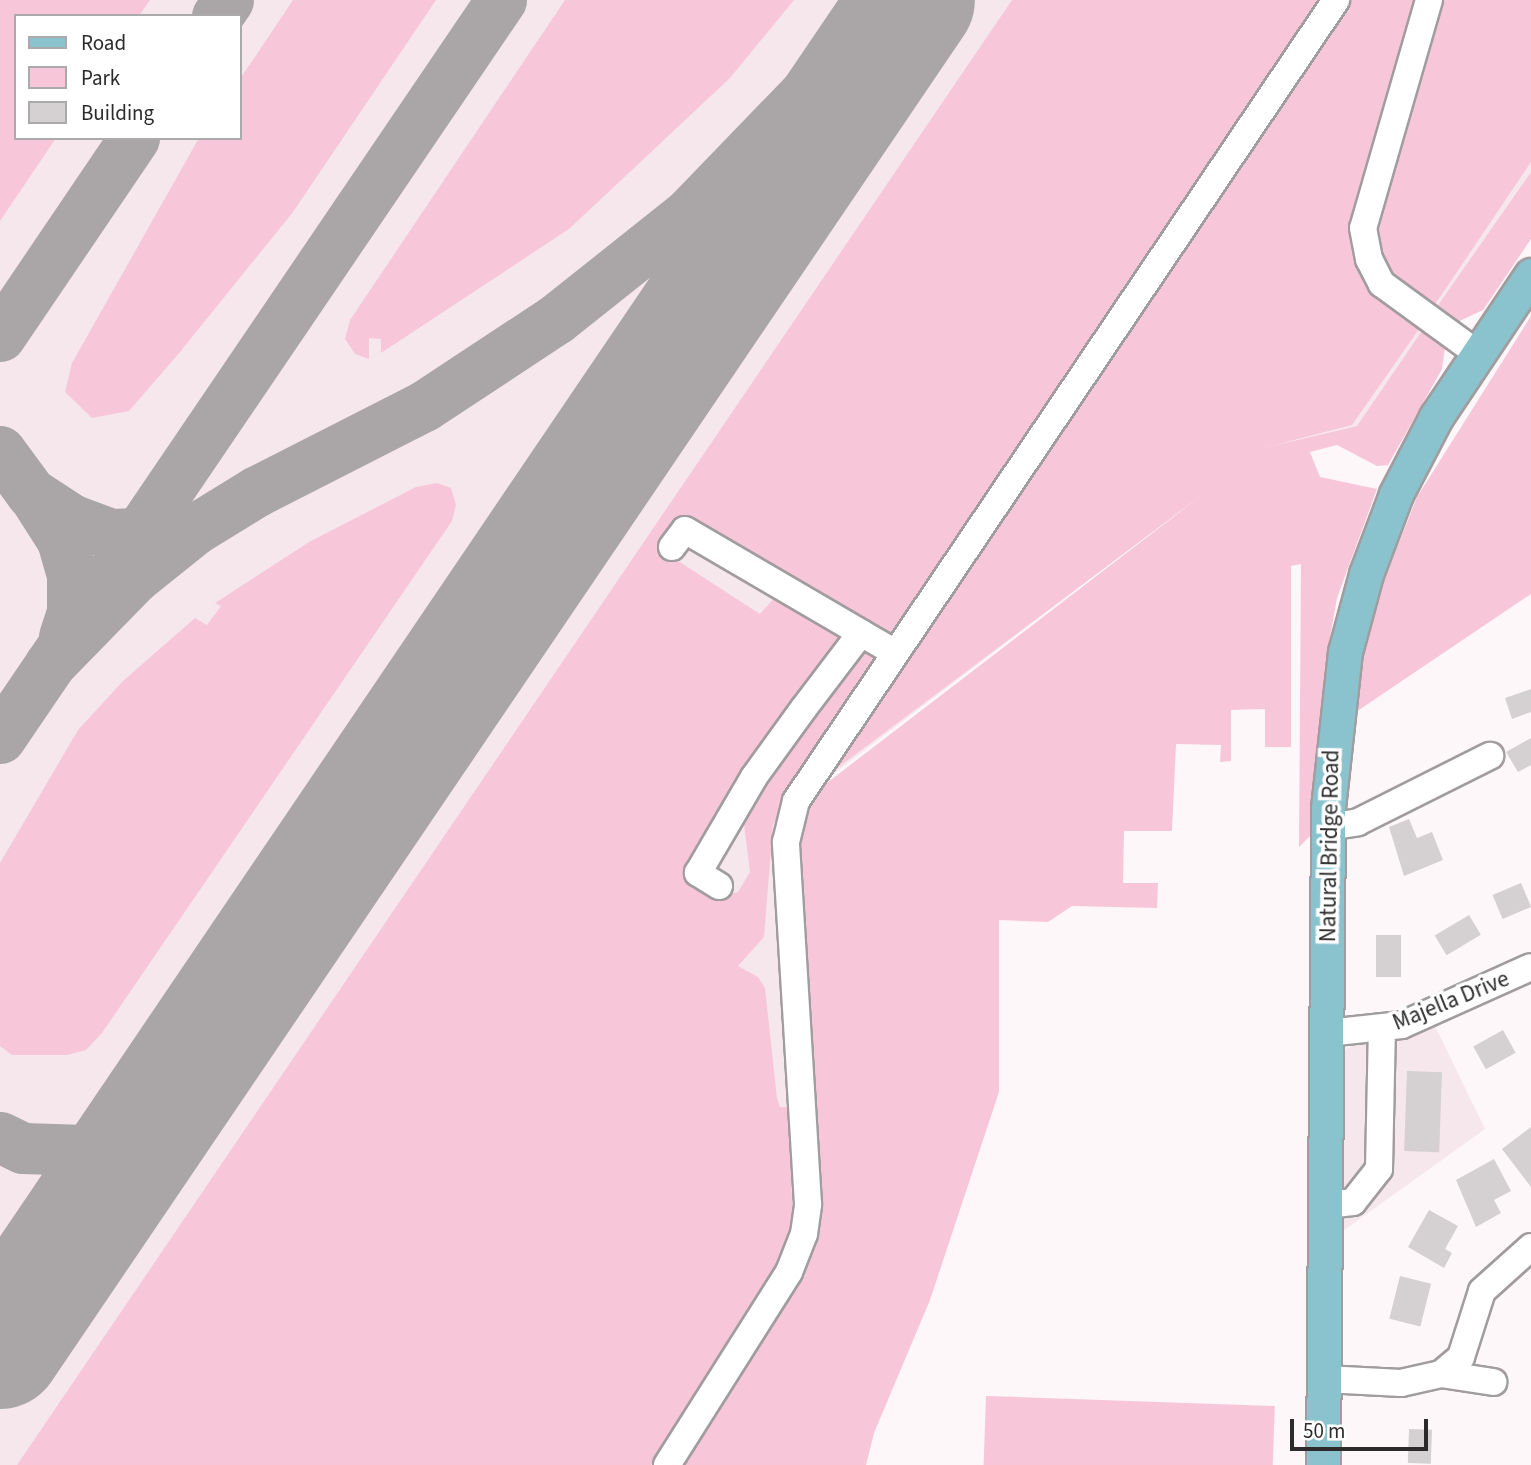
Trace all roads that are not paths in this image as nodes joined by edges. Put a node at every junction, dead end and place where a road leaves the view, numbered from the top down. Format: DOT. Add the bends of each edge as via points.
graph roads {
  1 [pos="1336,0"];
  2 [pos="1429,0"];
  3 [pos="1531,275"];
  4 [pos="1478,354"];
  5 [pos="672,547"];
  6 [pos="861,633"];
  7 [pos="894,652"];
  8 [pos="1490,757"];
  9 [pos="1328,827"];
  10 [pos="719,886"];
  11 [pos="1531,967"];
  12 [pos="1382,1029"];
  13 [pos="1327,1032"];
  14 [pos="1326,1205"];
  15 [pos="1531,1247"];
  16 [pos="1441,1374"];
  17 [pos="1325,1379"];
  18 [pos="1493,1382"];
  19 [pos="667,1465"];
  20 [pos="1323,1465"];
  1 -- 7 [label="street"];
  2 -- 4 [label="street" via="1363,228 1369,259 1382,284"];
  3 -- 4 [label="main road, Natural Bridge Road"];
  4 -- 9 [label="main road, Natural Bridge Road" via="1407,472 1366,574 1333,725"];
  5 -- 6 [label="street" via="684,530"];
  6 -- 7 [label="street"];
  6 -- 10 [label="street" via="754,777 698,873"];
  7 -- 19 [label="street" via="796,802 786,842 808,1204 804,1234 789,1272"];
  8 -- 9 [label="street" via="1358,822"];
  9 -- 13 [label="main road, Natural Bridge Road"];
  11 -- 12 [label="street, Majella Drive" via="1478,995"];
  12 -- 13 [label="street, Majella Drive"];
  12 -- 14 [label="street" via="1379,1169 1353,1202"];
  13 -- 14 [label="main road, Natural Bridge Road"];
  14 -- 17 [label="main road, Natural Bridge Road"];
  15 -- 16 [label="street" via="1482,1291 1461,1357"];
  16 -- 17 [label="street" via="1401,1383"];
  16 -- 18 [label="street"];
  17 -- 20 [label="main road, Natural Bridge Road"];
}
